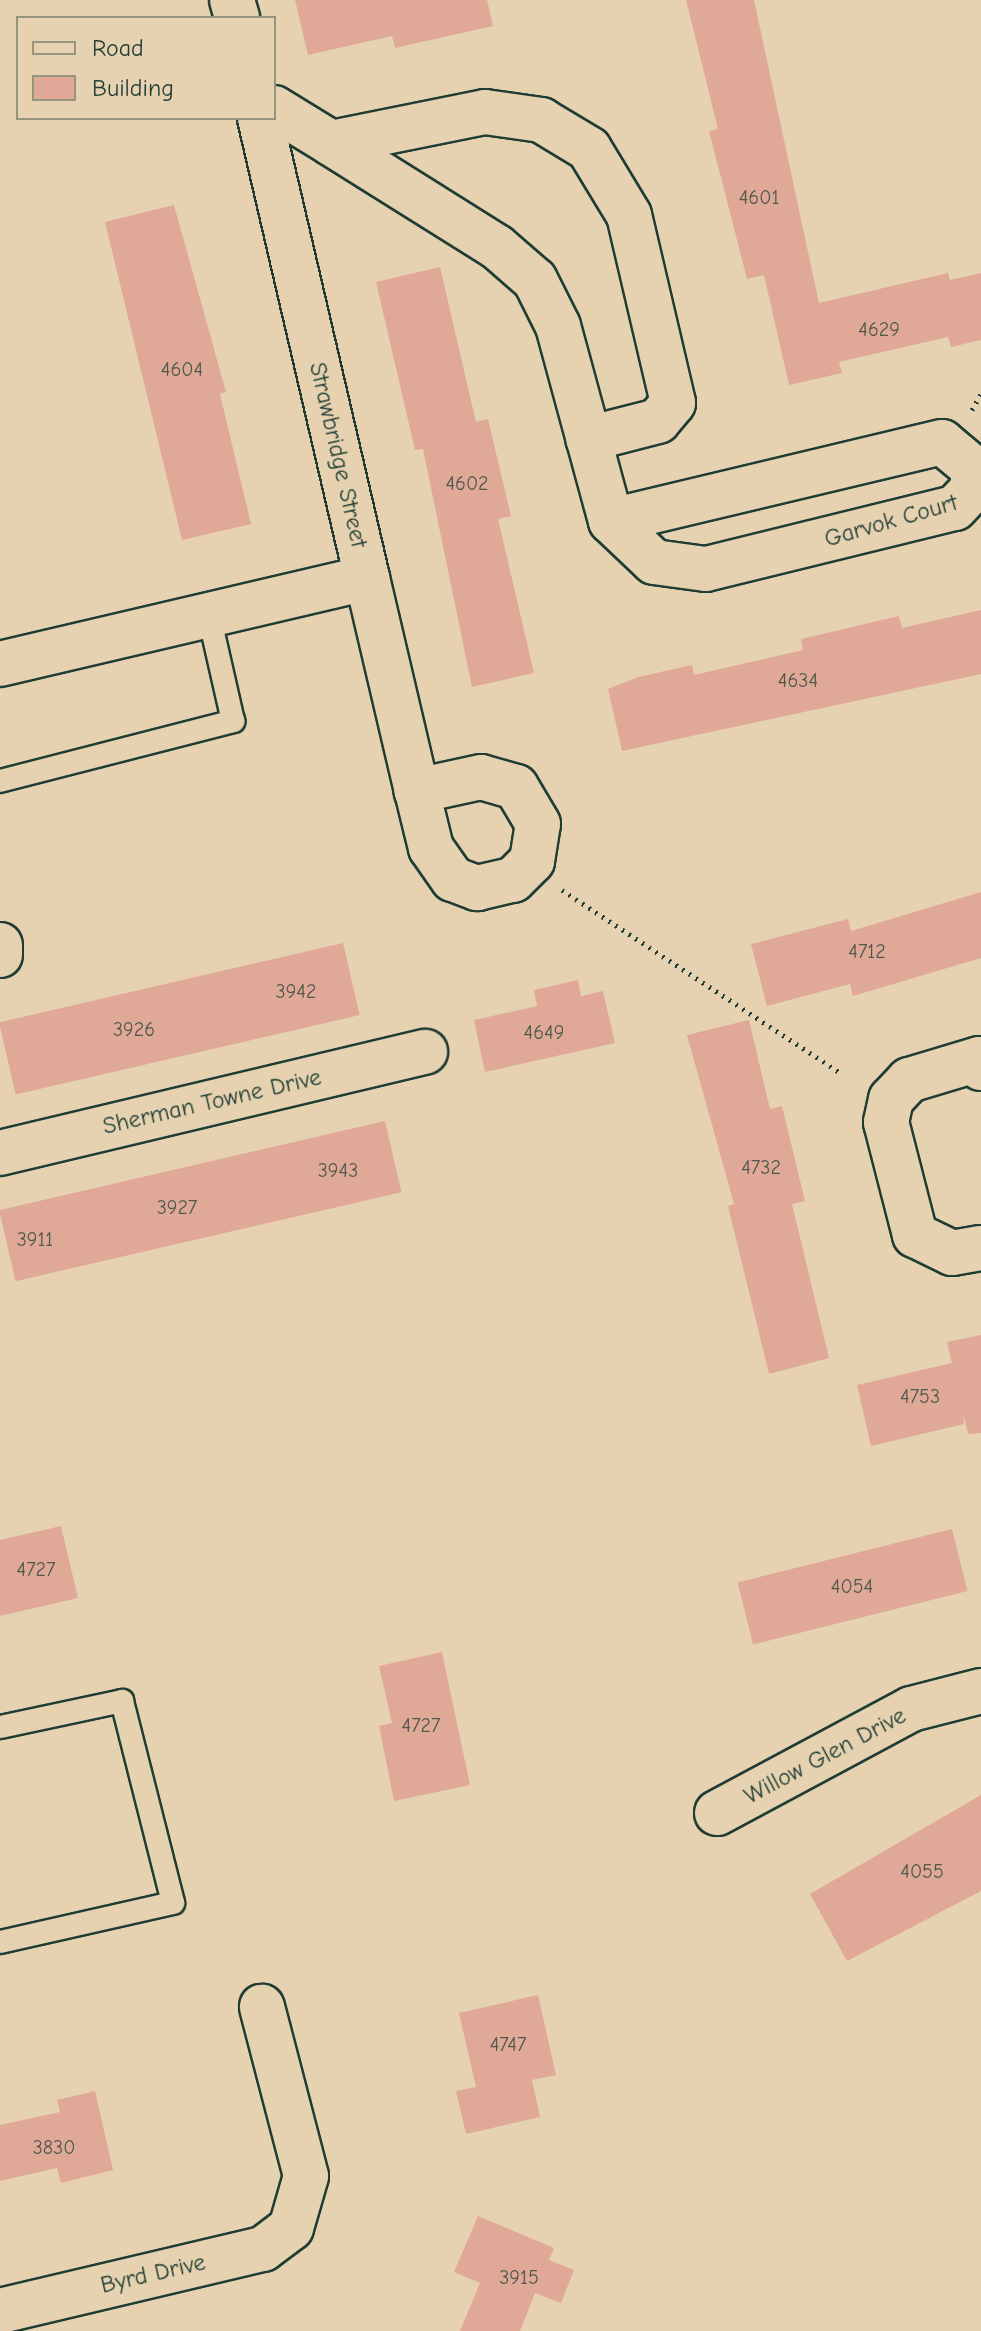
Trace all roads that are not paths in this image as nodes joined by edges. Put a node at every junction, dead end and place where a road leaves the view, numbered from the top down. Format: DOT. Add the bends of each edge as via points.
graph roads {
  1 [pos="276,109"];
  2 [pos="260,120"];
  3 [pos="331,143"];
  4 [pos="588,439"];
  5 [pos="611,521"];
  6 [pos="367,578"];
  7 [pos="209,615"];
  8 [pos="0,664"];
  9 [pos="0,781"];
  10 [pos="417,791"];
  11 [pos="425,1052"];
  12 [pos="980,1062"];
  13 [pos="0,1153"];
  14 [pos="981,1248"];
  15 [pos="981,1691"];
  16 [pos="0,1727"];
  17 [pos="717,1813"];
  18 [pos="0,1942"];
  19 [pos="262,2007"];
  20 [pos="0,2311"];
  1 -- 3 [label="street"];
  2 -- 6 [label="street, Strawbridge Street"];
  3 -- 4 [label="street" via="497,247 535,280 555,315"];
  3 -- 4 [label="street" via="485,112 541,120 603,164 629,215 673,409 658,421"];
  4 -- 5 [label="street"];
  5 -- 5 [label="street, Garvok Court" via="942,442 973,468 973,489 955,508 706,569 654,562"];
  6 -- 7 [label="street"];
  6 -- 10 [label="street, Strawbridge Street"];
  7 -- 8 [label="street"];
  7 -- 9 [label="lane" via="233,721"];
  11 -- 13 [label="street, Sherman Towne Drive"];
  12 -- 14 [label="street" via="909,1080 891,1099 886,1122 915,1235 952,1253"];
  15 -- 17 [label="street, Willow Glen Drive" via="911,1709"];
  16 -- 18 [label="lane" via="122,1701 173,1903"];
  19 -- 20 [label="street, Byrd Drive" via="306,2176 296,2221 263,2249"];
}
